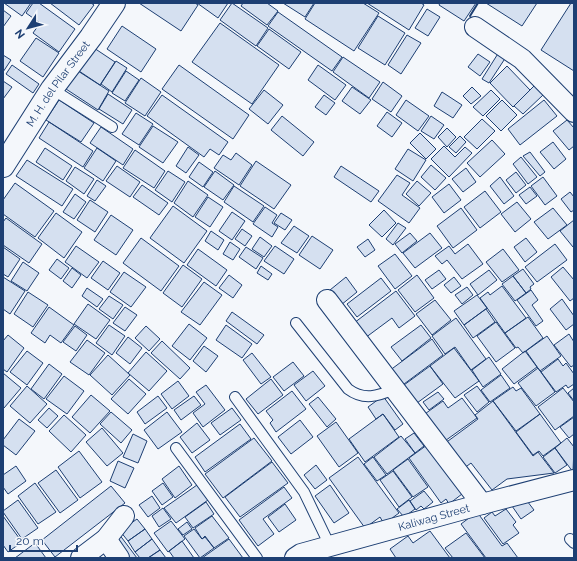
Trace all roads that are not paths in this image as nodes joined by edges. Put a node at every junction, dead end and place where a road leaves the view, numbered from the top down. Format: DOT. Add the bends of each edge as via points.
graph roads {
  1 [pos="114,3"];
  2 [pos="475,27"];
  3 [pos="52,90"];
  4 [pos="574,112"];
  5 [pos="112,127"];
  6 [pos="3,166"];
  7 [pos="327,300"];
  8 [pos="296,323"];
  9 [pos="395,389"];
  10 [pos="234,397"];
  11 [pos="176,448"];
  12 [pos="574,480"];
  13 [pos="482,504"];
  14 [pos="124,516"];
  15 [pos="106,539"];
  16 [pos="330,546"];
  17 [pos="81,558"];
  18 [pos="119,558"];
  19 [pos="257,558"];
  20 [pos="295,558"];
  1 -- 3 [label="street, M. H. del Pilar Street"];
  2 -- 4 [label="street" via="522,59"];
  3 -- 5 [label="lane"];
  3 -- 6 [label="street, M. H. del Pilar Street"];
  7 -- 9 [label="street"];
  8 -- 9 [label="lane" via="348,389 354,393 371,397"];
  9 -- 13 [label="street"];
  10 -- 16 [label="lane" via="304,492"];
  11 -- 19 [label="lane"];
  12 -- 13 [label="street, Kaliwag Street"];
  13 -- 16 [label="street, Kaliwag Street"];
  14 -- 15 [label="street"];
  15 -- 17 [label="street"];
  15 -- 18 [label="street"];
  16 -- 20 [label="street, Kaliwag Street"];
}
